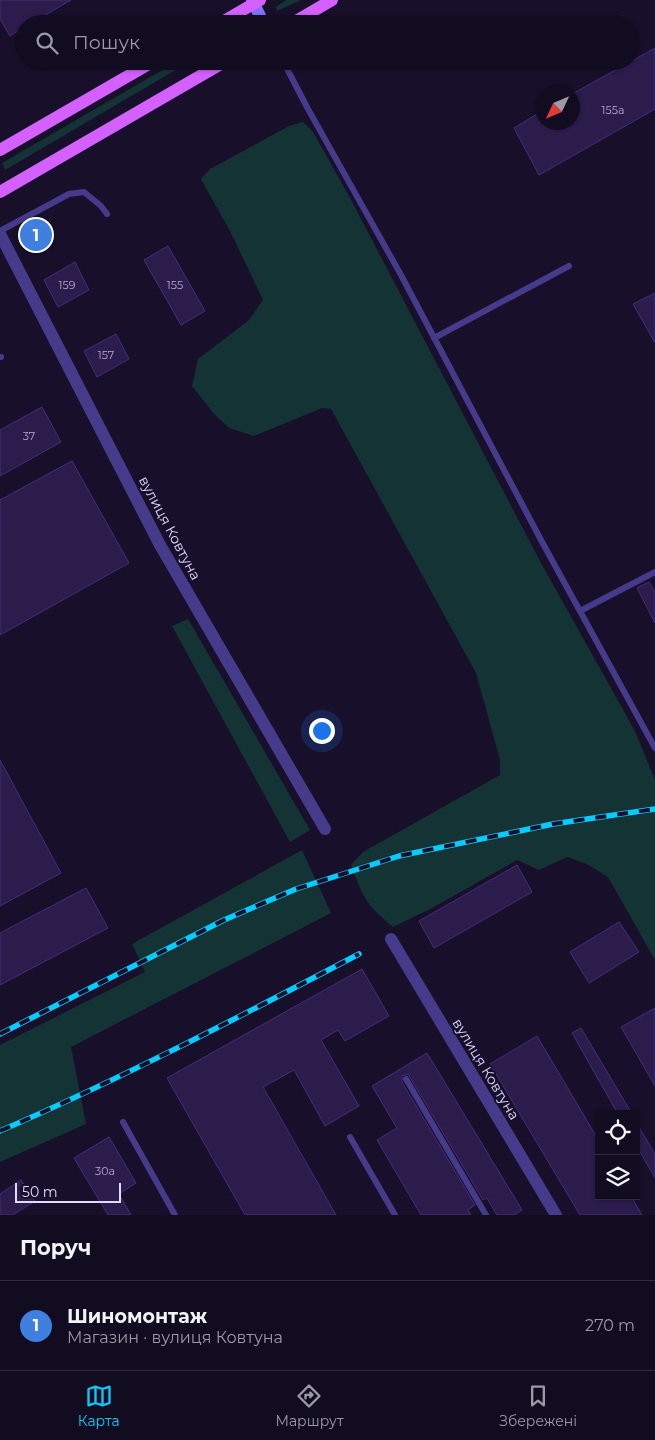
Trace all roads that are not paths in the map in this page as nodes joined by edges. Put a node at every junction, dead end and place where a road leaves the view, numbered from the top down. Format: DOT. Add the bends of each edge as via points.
graph roads {
  1 [pos="332,0"];
  2 [pos="255,1"];
  3 [pos="233,15"];
  4 [pos="260,15"];
  5 [pos="306,15"];
  6 [pos="138,70"];
  7 [pos="210,70"];
  8 [pos="288,70"];
  9 [pos="0,150"];
  10 [pos="0,192"];
  11 [pos="107,214"];
  12 [pos="0,232"];
  13 [pos="569,266"];
  14 [pos="434,338"];
  15 [pos="655,572"];
  16 [pos="580,611"];
  17 [pos="655,748"];
  18 [pos="325,830"];
  19 [pos="391,939"];
  20 [pos="406,1079"];
  21 [pos="122,1122"];
  22 [pos="350,1137"];
  23 [pos="175,1215"];
  24 [pos="396,1215"];
  25 [pos="486,1215"];
  26 [pos="556,1215"];
  1 -- 5 [label="main road"];
  2 -- 3 [label="main road"];
  2 -- 4 [label="street"];
  6 -- 9 [label="main road"];
  7 -- 10 [label="main road"];
  8 -- 14 [label="lane"];
  11 -- 12 [label="lane" via="84,192 69,194"];
  12 -- 18 [label="street, вулиця Ковтуна" via="160,545"];
  13 -- 14 [label="lane"];
  14 -- 16 [label="lane"];
  15 -- 16 [label="lane"];
  16 -- 17 [label="lane"];
  19 -- 26 [label="street, вулиця Ковтуна"];
  20 -- 25 [label="lane"];
  21 -- 23 [label="lane"];
  22 -- 24 [label="lane"];
}
